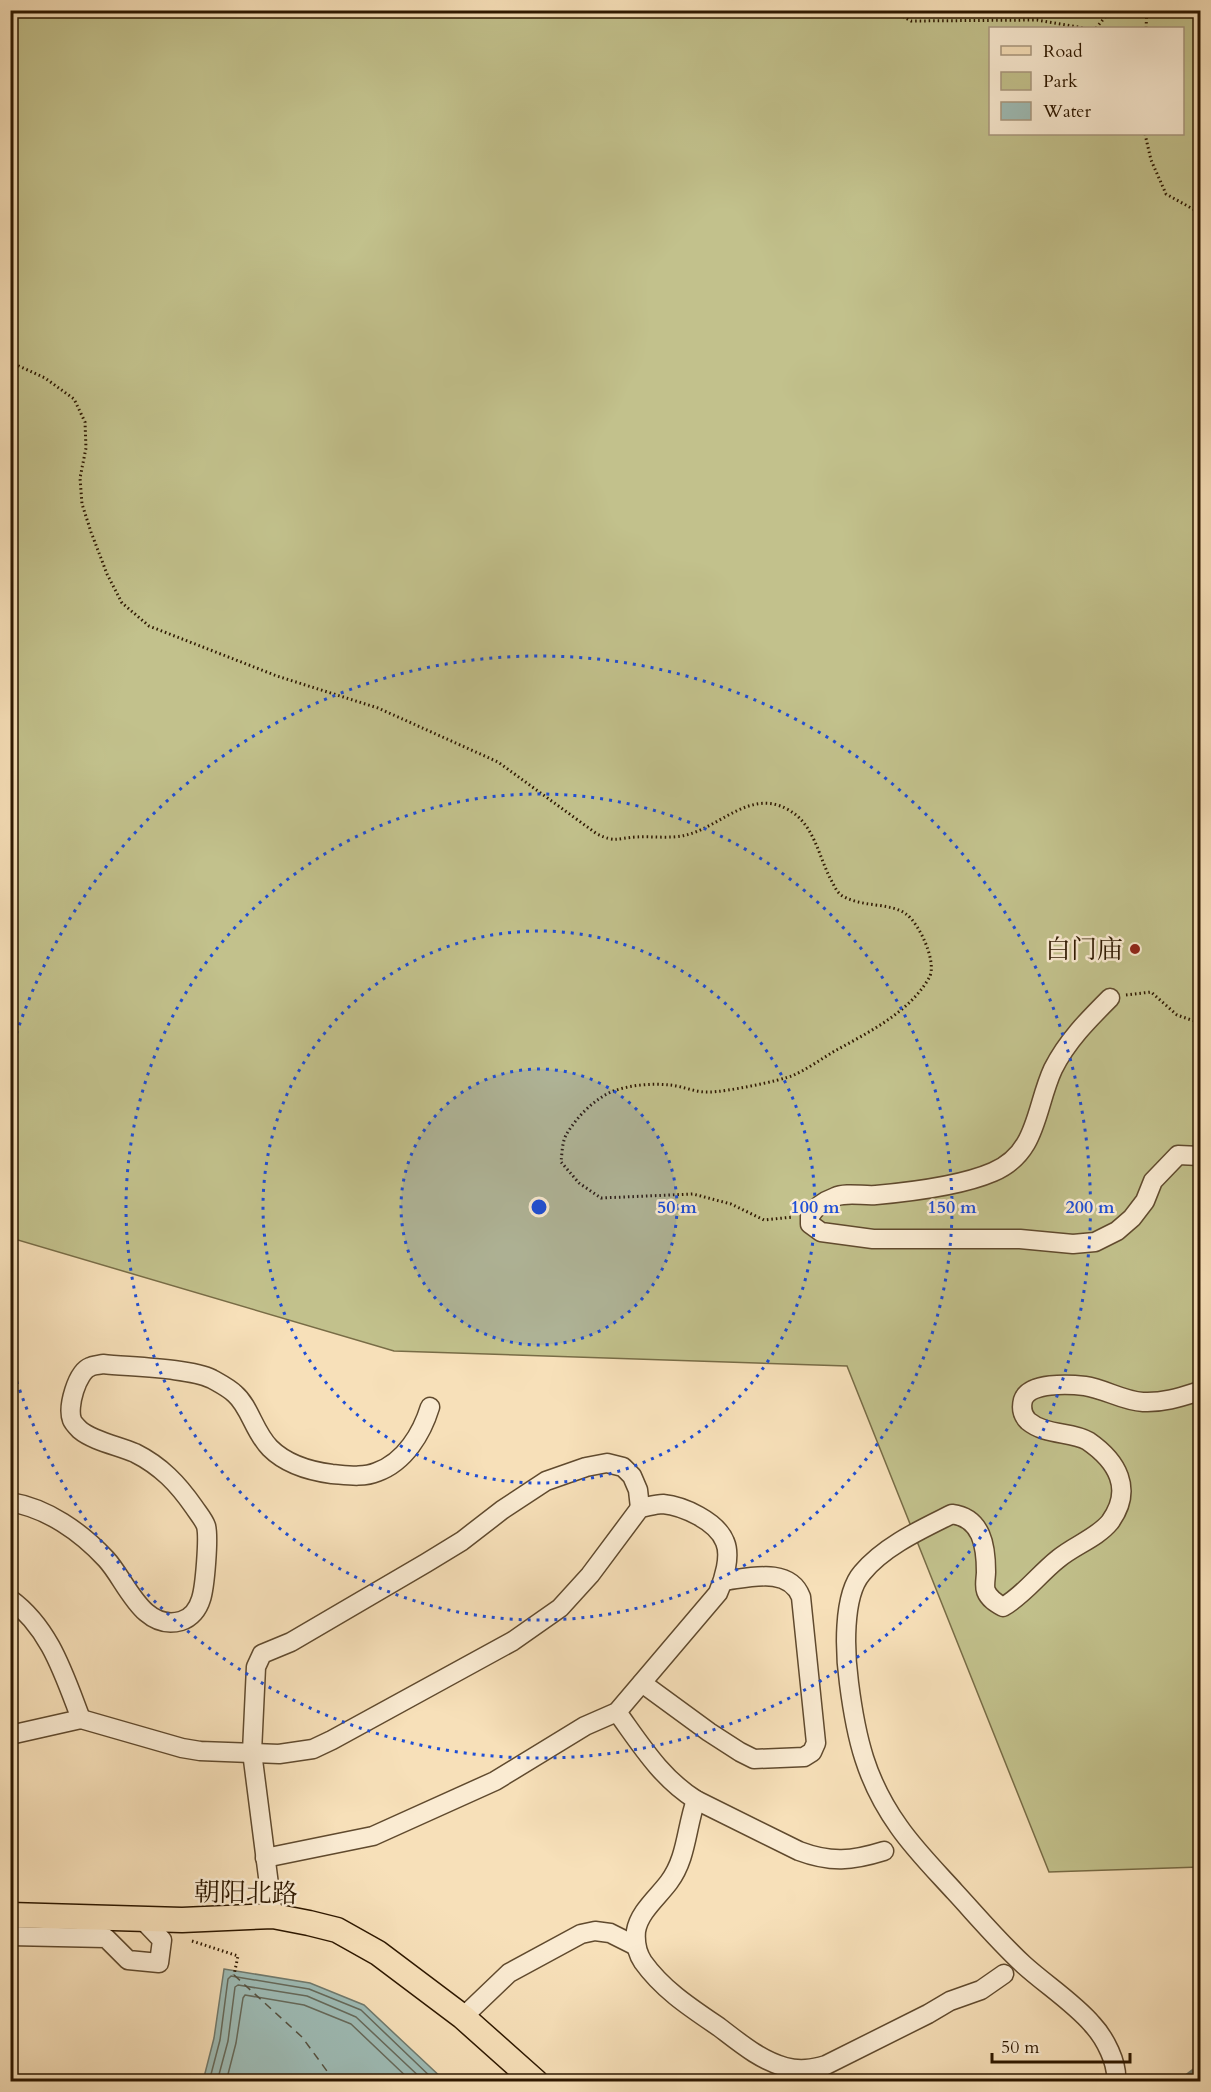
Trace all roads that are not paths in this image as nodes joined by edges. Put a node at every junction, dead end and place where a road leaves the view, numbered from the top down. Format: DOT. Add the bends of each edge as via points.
graph roads {
  1 [pos="1110,998"];
  2 [pos="1200,1156"];
  3 [pos="1200,1391"];
  4 [pos="430,1407"];
  5 [pos="10,1502"];
  6 [pos="640,1508"];
  7 [pos="723,1581"];
  8 [pos="10,1599"];
  9 [pos="642,1683"];
  10 [pos="617,1712"];
  11 [pos="81,1719"];
  12 [pos="10,1735"];
  13 [pos="252,1752"];
  14 [pos="696,1800"];
  15 [pos="884,1851"];
  16 [pos="265,1858"];
  17 [pos="10,1915"];
  18 [pos="273,1917"];
  19 [pos="141,1918"];
  20 [pos="10,1936"];
  21 [pos="636,1946"];
  22 [pos="1004,1974"];
  23 [pos="463,2017"];
  24 [pos="782,2074"];
  25 [pos="536,2082"];
  26 [pos="1116,2082"];
  1 -- 2 [label="street" via="1071,1038 1053,1070 1031,1138 1016,1158 993,1172 960,1181 887,1193 837,1196 817,1206 810,1224 821,1232 873,1239 1020,1239 1073,1245 1095,1242 1132,1218 1153,1181 1178,1155"];
  3 -- 26 [label="street" via="1169,1401 1140,1402 1086,1386 1033,1389 1025,1395 1021,1407 1025,1419 1037,1427 1084,1439 1106,1454 1117,1471 1122,1485 1109,1523 1060,1557 1016,1600 1003,1607 986,1590 985,1548 975,1524 964,1515 952,1514 878,1556 860,1575 850,1599 845,1655 853,1712 863,1761 881,1798 899,1827 999,1941 1092,2024 1107,2046 1117,2073"];
  4 -- 5 [label="street" via="418,1438 378,1472 322,1473 304,1469 271,1449 236,1395 210,1378 103,1364 89,1367 82,1374 71,1402 72,1419 80,1430 134,1453 162,1470 184,1492 206,1526 202,1598 186,1620 175,1623 164,1622 145,1611 106,1559 61,1522 28,1504"];
  6 -- 7 [label="street" via="660,1504 681,1507 708,1523 725,1541"];
  6 -- 13 [label="street" via="574,1594 513,1641 313,1749 279,1755"];
  6 -- 13 [label="street" via="638,1490 623,1467 607,1463 546,1481 426,1563 291,1642 262,1654 256,1667"];
  7 -- 9 [label="street" via="709,1605"];
  7 -- 9 [label="street" via="773,1576 798,1589 816,1743 812,1752 793,1759 754,1759"];
  8 -- 11 [label="street" via="31,1618 53,1648"];
  9 -- 10 [label="street"];
  10 -- 14 [label="street" via="669,1781"];
  10 -- 16 [label="street" via="585,1726 495,1781 373,1836"];
  11 -- 12 [label="street"];
  11 -- 13 [label="street" via="182,1748"];
  13 -- 16 [label="street"];
  14 -- 15 [label="street" via="817,1858 852,1860"];
  14 -- 21 [label="street" via="683,1855 641,1917"];
  16 -- 18 [label="street"];
  17 -- 19 [label="main road, 朝阳北路"];
  18 -- 19 [label="main road, 朝阳北路"];
  18 -- 23 [label="main road, 朝阳北路" via="337,1930 378,1953"];
  19 -- 20 [label="street" via="162,1940 159,1963 128,1960 106,1938"];
  21 -- 23 [label="street" via="610,1933 581,1934 509,1973"];
  21 -- 24 [label="street" via="642,1960 668,1991"];
  22 -- 24 [label="street" via="981,1990 950,2001 826,2065"];
  23 -- 25 [label="main road, 朝阳北路"];
}
